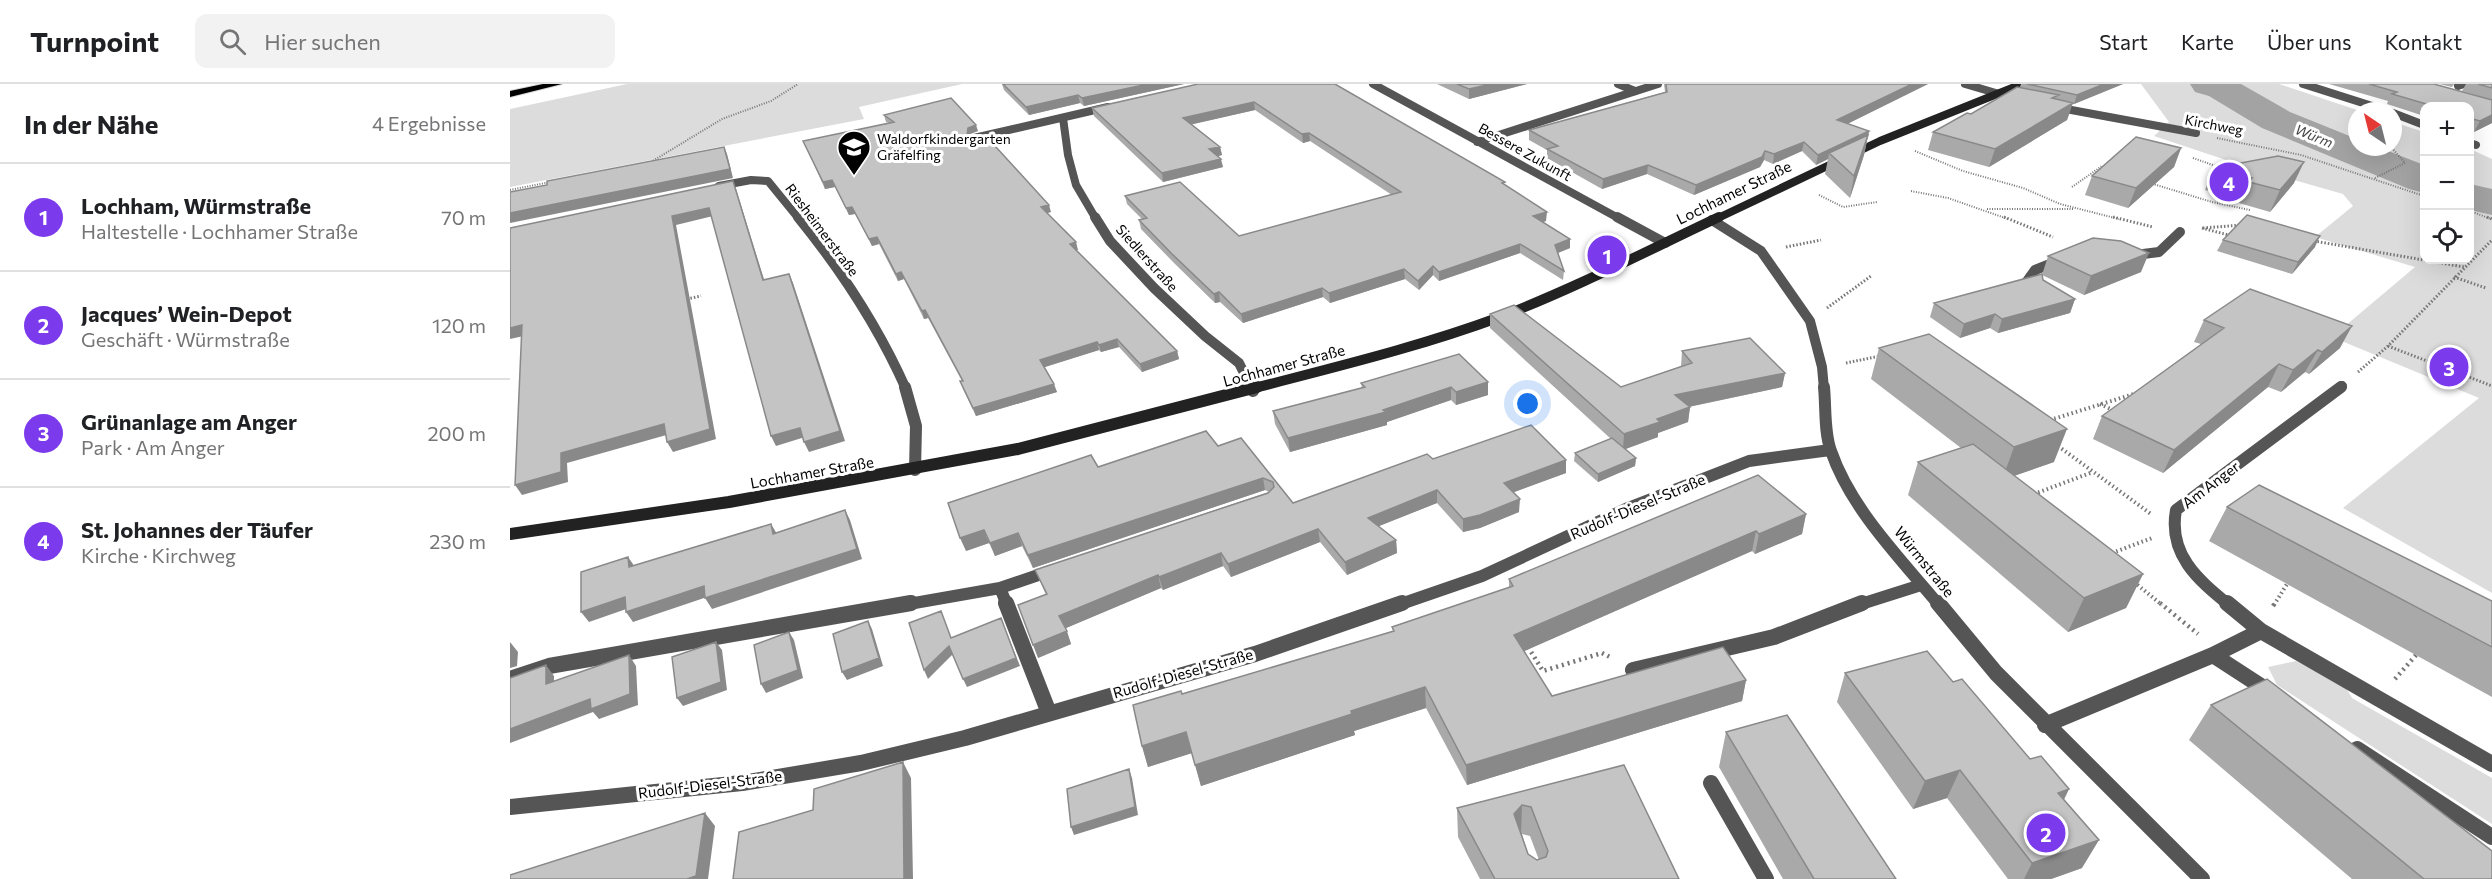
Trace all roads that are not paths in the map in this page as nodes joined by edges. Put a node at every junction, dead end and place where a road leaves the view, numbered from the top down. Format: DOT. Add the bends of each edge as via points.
graph roads {
  1 [pos="558,84"];
  2 [pos="1373,84"];
  3 [pos="1618,84"];
  4 [pos="1658,84"];
  5 [pos="1965,84"];
  6 [pos="2022,84"];
  7 [pos="2303,84"];
  8 [pos="1635,91"];
  9 [pos="510,94"];
  10 [pos="1995,94"];
  11 [pos="2009,97"];
  12 [pos="2360,102"];
  13 [pos="2043,104"];
  14 [pos="1118,105"];
  15 [pos="2402,116"];
  16 [pos="1063,118"];
  17 [pos="2420,123"];
  18 [pos="2196,133"];
  19 [pos="974,138"];
  20 [pos="1477,141"];
  21 [pos="706,189"];
  22 [pos="1712,220"];
  23 [pos="2180,232"];
  24 [pos="1665,243"];
  25 [pos="2127,254"];
  26 [pos="2065,258"];
  27 [pos="2004,289"];
  28 [pos="2342,387"];
  29 [pos="1253,391"];
  30 [pos="1830,450"];
  31 [pos="915,470"];
  32 [pos="510,534"];
  33 [pos="1067,566"];
  34 [pos="1921,585"];
  35 [pos="1000,588"];
  36 [pos="2261,631"];
  37 [pos="2217,653"];
  38 [pos="1633,670"];
  39 [pos="510,679"];
  40 [pos="2286,703"];
  41 [pos="1048,713"];
  42 [pos="2045,725"];
  43 [pos="2341,739"];
  44 [pos="2492,764"];
  45 [pos="1711,783"];
  46 [pos="510,807"];
  47 [pos="2492,837"];
  48 [pos="1766,879"];
  49 [pos="2202,879"];
  1 -- 9 [label="highway"];
  2 -- 20 [label="street, Bessere Zukunft"];
  3 -- 8 [label="street"];
  4 -- 8 [label="street"];
  5 -- 10 [label="street"];
  6 -- 10 [label="street, Lochhamer Straße"];
  7 -- 12 [label="street"];
  8 -- 20 [label="street"];
  10 -- 11 [label="street"];
  10 -- 22 [label="street, Lochhamer Straße" via="1887,138"];
  13 -- 18 [label="street, Kirchweg"];
  14 -- 16 [label="street"];
  15 -- 17 [label="street"];
  16 -- 19 [label="street"];
  16 -- 29 [label="street, Siedlerstraße" via="1076,185 1110,241 1154,288 1239,363"];
  20 -- 24 [label="street, Bessere Zukunft"];
  21 -- 31 [label="street, Riesheimerstraße" via="751,180 768,181 798,216 892,356 916,421"];
  22 -- 24 [label="street, Lochhamer Straße"];
  22 -- 30 [label="street, Würmstraße" via="1761,251 1810,321 1822,367"];
  23 -- 25 [label="street" via="2159,252"];
  24 -- 29 [label="street, Lochhamer Straße" via="1499,317"];
  26 -- 27 [label="street" via="2035,270 2025,284"];
  28 -- 36 [label="street, Am Anger" via="2176,510 2173,531 2182,557 2206,585"];
  29 -- 31 [label="street, Lochhamer Straße"];
  30 -- 34 [label="street, Würmstraße" via="1852,494"];
  30 -- 41 [label="street, Rudolf-Diesel-Straße" via="1749,461 1628,508 1482,576 1255,654"];
  31 -- 32 [label="street, Lochhamer Straße"];
  33 -- 35 [label="street"];
  34 -- 38 [label="street" via="1878,597 1774,637"];
  34 -- 42 [label="street, Würmstraße"];
  35 -- 39 [label="street" via="549,666"];
  35 -- 41 [label="street"];
  36 -- 37 [label="street"];
  36 -- 44 [label="street"];
  37 -- 40 [label="street"];
  37 -- 42 [label="street"];
  41 -- 46 [label="street, Rudolf-Diesel-Straße" via="861,763 742,783"];
  42 -- 49 [label="street, Würmstraße"];
  43 -- 47 [label="street"];
  45 -- 48 [label="street"];
}
